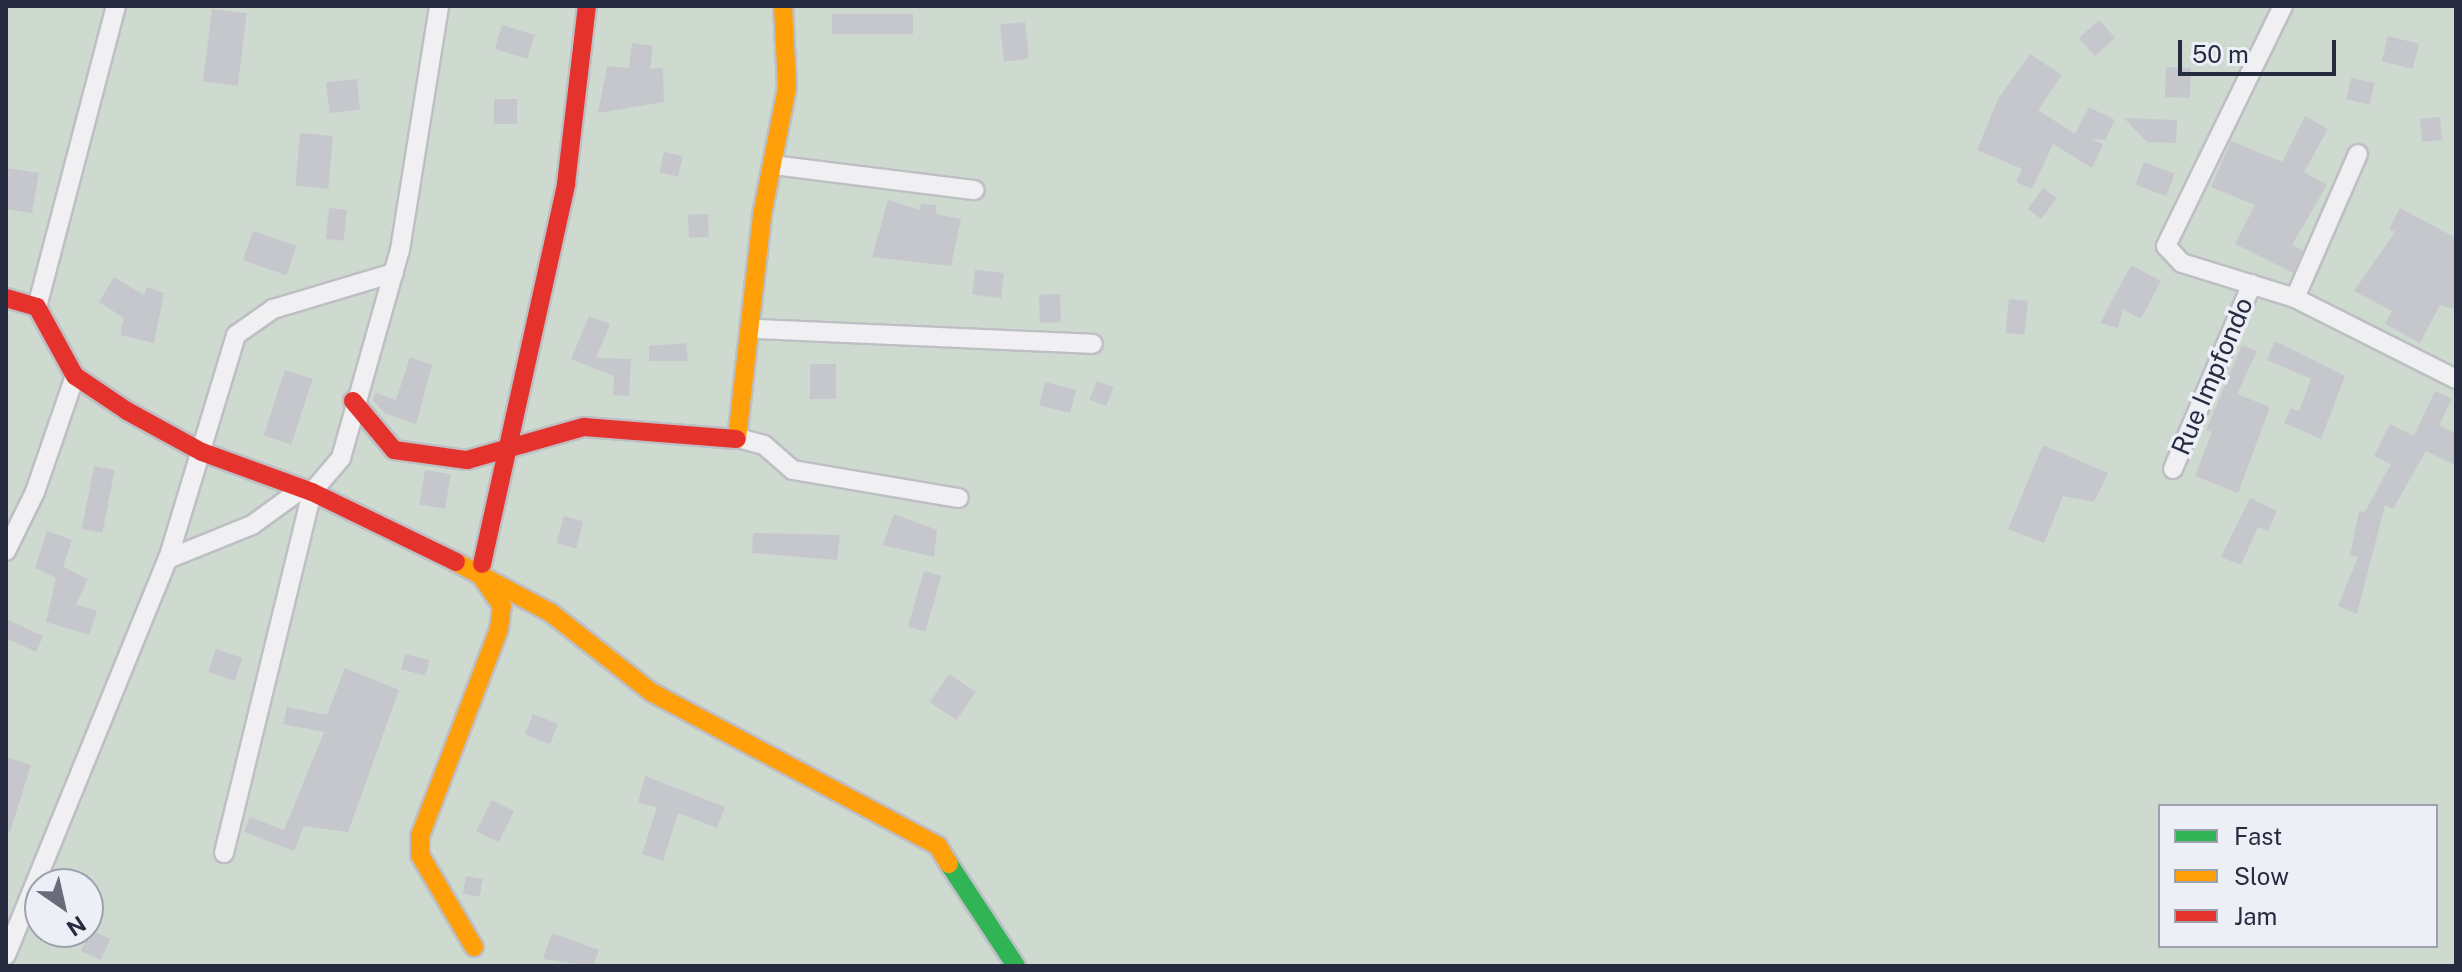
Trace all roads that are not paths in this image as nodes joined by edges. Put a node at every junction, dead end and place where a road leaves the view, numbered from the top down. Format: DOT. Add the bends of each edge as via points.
graph roads {
  1 [pos="116,6"];
  2 [pos="439,6"];
  3 [pos="587,6"];
  4 [pos="783,6"];
  5 [pos="2283,6"];
  6 [pos="2358,154"];
  7 [pos="773,165"];
  8 [pos="974,190"];
  9 [pos="394,273"];
  10 [pos="2252,284"];
  11 [pos="6,298"];
  12 [pos="2295,298"];
  13 [pos="37,307"];
  14 [pos="755,329"];
  15 [pos="1093,344"];
  16 [pos="75,376"];
  17 [pos="2456,379"];
  18 [pos="353,401"];
  19 [pos="742,439"];
  20 [pos="502,451"];
  21 [pos="202,452"];
  22 [pos="2173,469"];
  23 [pos="305,492"];
  24 [pos="959,498"];
  25 [pos="6,551"];
  26 [pos="168,559"];
  27 [pos="480,574"];
  28 [pos="224,853"];
  29 [pos="474,947"];
  30 [pos="6,955"];
  31 [pos="1016,966"];
  1 -- 13 [label="street"];
  2 -- 9 [label="street"];
  3 -- 20 [label="street" via="566,184"];
  4 -- 7 [label="street" via="788,74"];
  5 -- 10 [label="street" via="2166,246 2182,263"];
  6 -- 12 [label="street"];
  7 -- 8 [label="street"];
  7 -- 14 [label="street"];
  9 -- 18 [label="street"];
  9 -- 21 [label="street" via="250,319 236,335"];
  10 -- 12 [label="street"];
  10 -- 22 [label="street, Rue Impfondo"];
  11 -- 13 [label="street"];
  12 -- 17 [label="street"];
  13 -- 16 [label="street"];
  14 -- 15 [label="street"];
  14 -- 19 [label="street"];
  16 -- 21 [label="street"];
  16 -- 25 [label="street" via="35,492"];
  18 -- 20 [label="street" via="394,450 467,460"];
  18 -- 23 [label="street" via="341,458"];
  19 -- 20 [label="street" via="584,427"];
  19 -- 24 [label="street" via="764,445 793,470"];
  20 -- 27 [label="street" via="500,507"];
  21 -- 23 [label="street"];
  21 -- 26 [label="street"];
  23 -- 26 [label="street" via="252,525"];
  23 -- 27 [label="street"];
  23 -- 28 [label="street"];
  26 -- 30 [label="street"];
  27 -- 29 [label="street" via="502,606 499,629 420,836 420,855"];
  27 -- 31 [label="street" via="551,613 651,692 938,846"];
}
